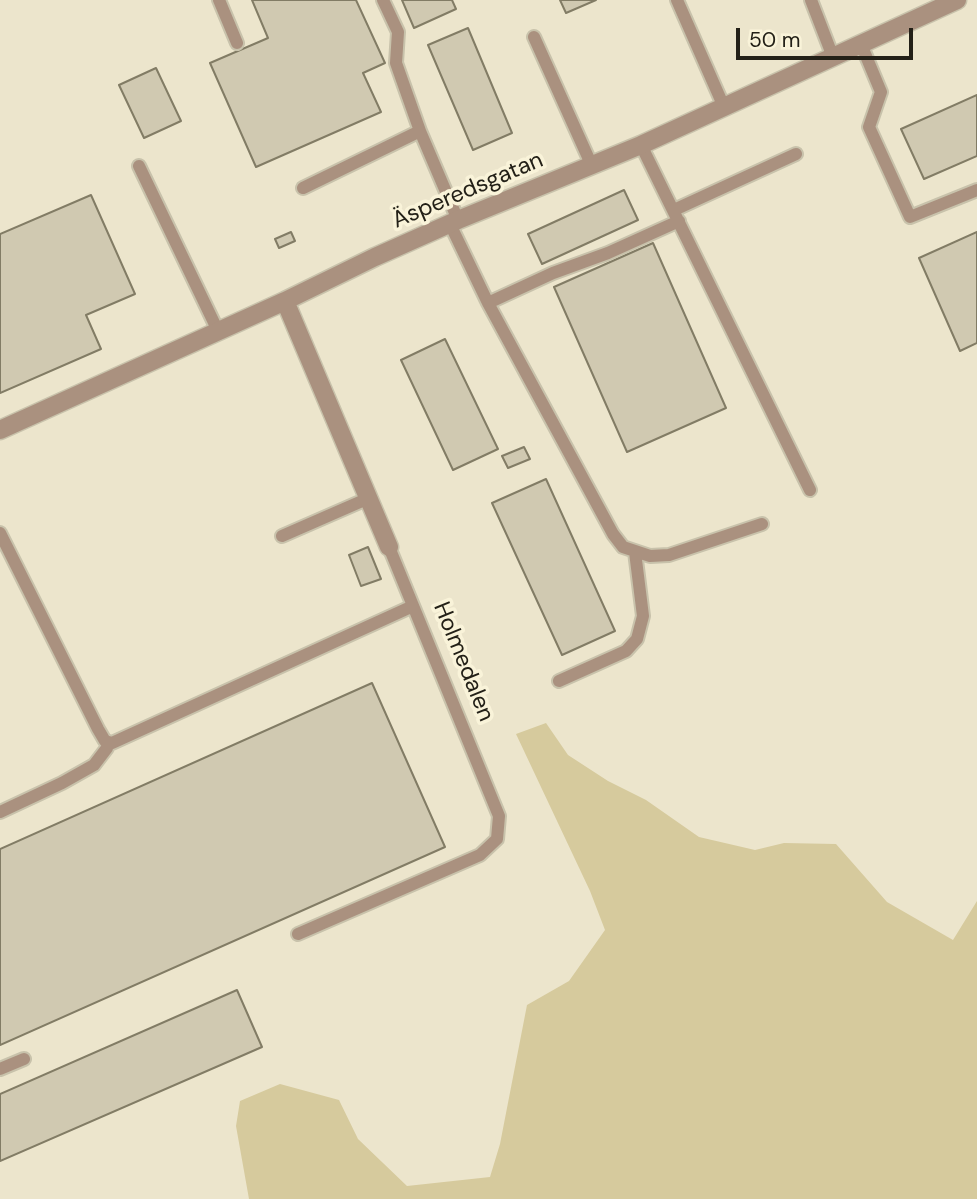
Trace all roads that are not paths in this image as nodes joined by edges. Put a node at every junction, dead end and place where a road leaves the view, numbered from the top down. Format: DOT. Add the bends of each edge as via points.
graph roads {
  1 [pos="219,0"];
  2 [pos="383,0"];
  3 [pos="677,0"];
  4 [pos="811,0"];
  5 [pos="957,0"];
  6 [pos="534,37"];
  7 [pos="237,43"];
  8 [pos="861,44"];
  9 [pos="833,57"];
  10 [pos="724,107"];
  11 [pos="420,131"];
  12 [pos="641,145"];
  13 [pos="796,154"];
  14 [pos="139,166"];
  15 [pos="592,166"];
  16 [pos="303,188"];
  17 [pos="977,190"];
  18 [pos="677,216"];
  19 [pos="454,222"];
  20 [pos="285,301"];
  21 [pos="488,303"];
  22 [pos="218,331"];
  23 [pos="0,430"];
  24 [pos="810,490"];
  25 [pos="369,498"];
  26 [pos="762,524"];
  27 [pos="0,533"];
  28 [pos="282,536"];
  29 [pos="389,547"];
  30 [pos="635,552"];
  31 [pos="413,606"];
  32 [pos="559,681"];
  33 [pos="108,742"];
  34 [pos="0,812"];
  35 [pos="298,934"];
  36 [pos="24,1059"];
  37 [pos="0,1069"];
  1 -- 7 [label="lane"];
  2 -- 11 [label="lane" via="398,32 396,63"];
  3 -- 10 [label="lane"];
  4 -- 9 [label="lane"];
  5 -- 8 [label="street, Äsperedsgatan"];
  6 -- 15 [label="lane"];
  8 -- 9 [label="street, Äsperedsgatan"];
  8 -- 17 [label="lane" via="881,92 869,127 910,217"];
  9 -- 10 [label="street, Äsperedsgatan"];
  10 -- 12 [label="street, Äsperedsgatan"];
  11 -- 16 [label="lane"];
  11 -- 19 [label="lane"];
  12 -- 15 [label="street, Äsperedsgatan"];
  12 -- 18 [label="lane"];
  13 -- 18 [label="lane"];
  14 -- 22 [label="lane"];
  15 -- 19 [label="street, Äsperedsgatan"];
  18 -- 21 [label="lane" via="608,253"];
  18 -- 24 [label="lane"];
  19 -- 20 [label="street, Äsperedsgatan"];
  19 -- 21 [label="lane"];
  20 -- 22 [label="street, Äsperedsgatan"];
  20 -- 25 [label="street, Holmedalen"];
  21 -- 30 [label="lane" via="613,534 622,547"];
  22 -- 23 [label="street, Äsperedsgatan"];
  25 -- 28 [label="lane"];
  25 -- 29 [label="street, Holmedalen"];
  26 -- 30 [label="lane" via="669,555"];
  27 -- 33 [label="lane"];
  29 -- 31 [label="lane, Holmedalen"];
  30 -- 32 [label="lane" via="643,616 638,639 626,651"];
  31 -- 33 [label="lane"];
  31 -- 35 [label="lane, Holmedalen" via="499,816 497,839 480,855"];
  33 -- 34 [label="lane" via="94,765"];
  36 -- 37 [label="lane"];
}
